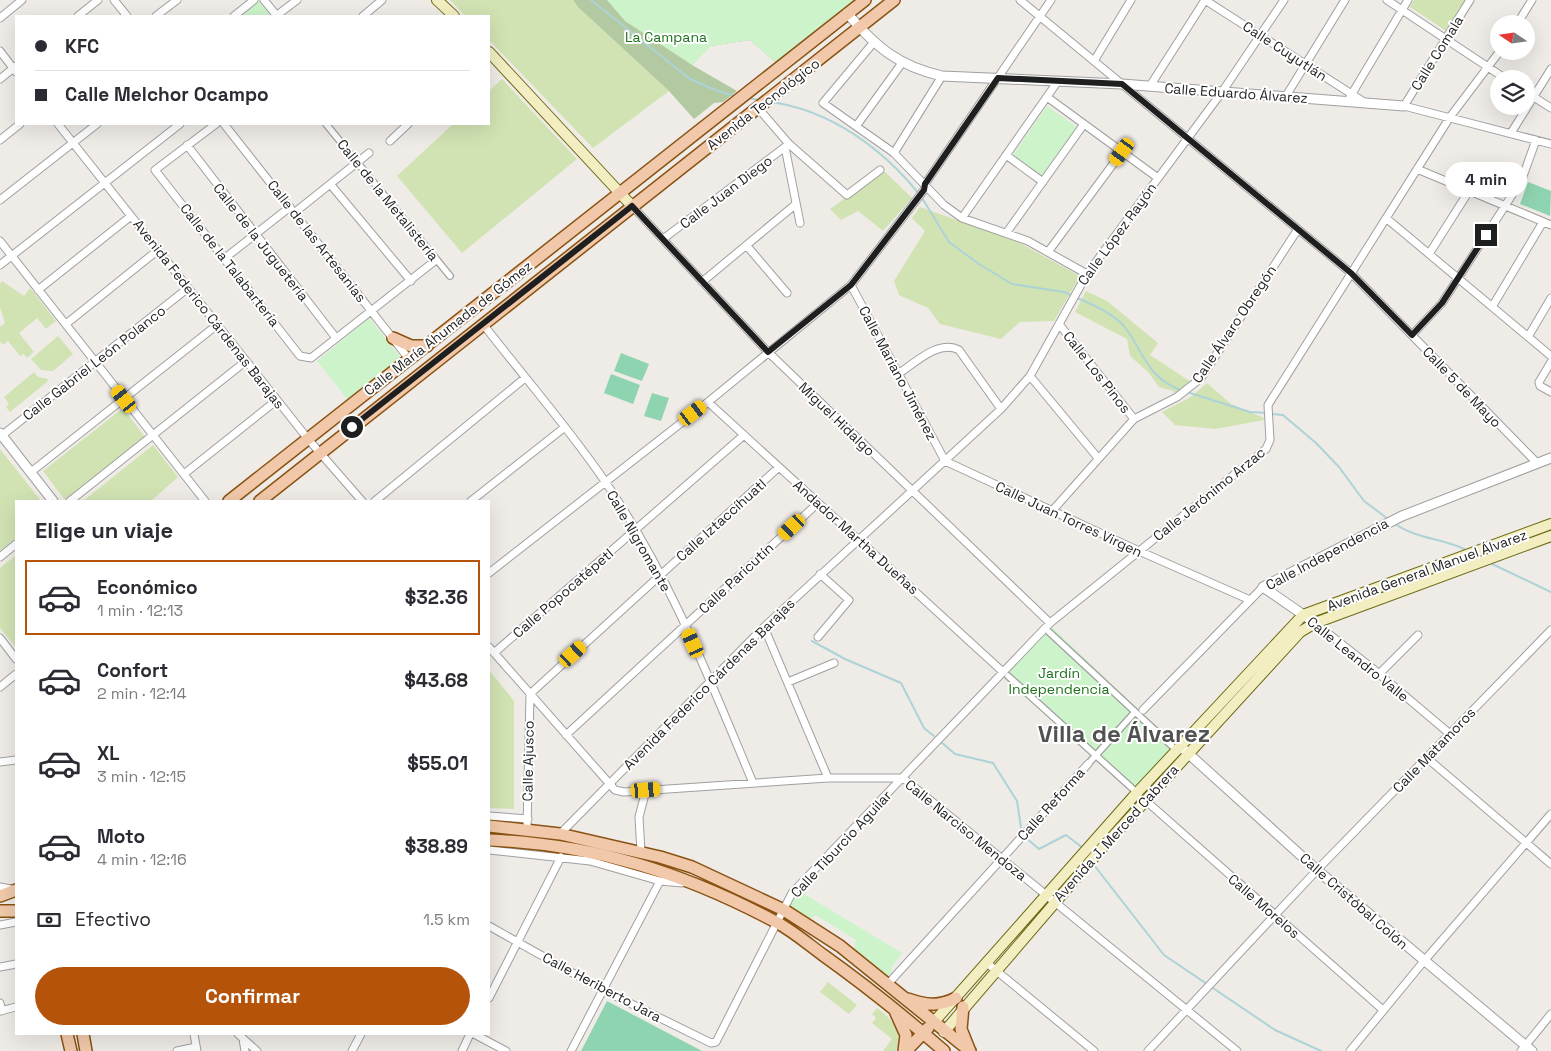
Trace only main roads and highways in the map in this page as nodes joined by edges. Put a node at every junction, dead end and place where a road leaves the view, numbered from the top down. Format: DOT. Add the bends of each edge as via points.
graph roads {
  1 [pos="437,0"];
  2 [pos="865,0"];
  3 [pos="894,0"];
  4 [pos="451,15"];
  5 [pos="490,53"];
  6 [pos="620,192"];
  7 [pos="632,206"];
  8 [pos="482,300"];
  9 [pos="496,313"];
  10 [pos="393,338"];
  11 [pos="427,346"];
  12 [pos="230,500"];
  13 [pos="261,500"];
  14 [pos="1551,524"];
  15 [pos="1551,536"];
  16 [pos="1469,558"];
  17 [pos="1303,615"];
  18 [pos="1315,624"];
  19 [pos="490,826"];
  20 [pos="490,840"];
  21 [pos="1088,856"];
  22 [pos="15,890"];
  23 [pos="0,896"];
  24 [pos="0,911"];
  25 [pos="15,911"];
  26 [pos="991,966"];
  27 [pos="901,996"];
  28 [pos="960,1002"];
  29 [pos="893,1008"];
  30 [pos="932,1023"];
  31 [pos="944,1032"];
  32 [pos="923,1033"];
  33 [pos="67,1035"];
  34 [pos="83,1035"];
  35 [pos="934,1042"];
  36 [pos="71,1051"];
  37 [pos="86,1051"];
  38 [pos="905,1051"];
  39 [pos="925,1051"];
  40 [pos="944,1051"];
  41 [pos="970,1051"];
  1 -- 4 [label="main road"];
  2 -- 6 [label="main road, Avenida Tecnológico"];
  3 -- 7 [label="main road, Avenida Tecnológico"];
  5 -- 6 [label="main road"];
  6 -- 7 [label="main road"];
  6 -- 8 [label="main road, Calle María Ahumada de Gómez"];
  7 -- 9 [label="main road, Calle María Ahumada de Gómez"];
  8 -- 9 [label="main road"];
  8 -- 11 [label="main road, Calle María Ahumada de Gómez"];
  9 -- 13 [label="main road, Calle María Ahumada de Gómez"];
  10 -- 11 [label="main road" via="411,346"];
  11 -- 12 [label="main road, Calle María Ahumada de Gómez"];
  14 -- 16 [label="main road, Avenida General Manuel Álvarez" via="1484,549"];
  15 -- 16 [label="main road, Avenida General Manuel Álvarez" via="1496,557"];
  16 -- 17 [label="main road, Avenida General Manuel Álvarez"];
  16 -- 18 [label="main road, Avenida General Manuel Álvarez"];
  17 -- 21 [label="main road, Avenida J. Merced Cabrera" via="1176,746"];
  18 -- 21 [label="main road, Avenida J. Merced Cabrera" via="1300,632 1145,800"];
  19 -- 27 [label="main road" via="527,824 692,867 784,910 840,946"];
  20 -- 29 [label="main road" via="586,850 649,866 697,884 778,923"];
  21 -- 26 [label="main road, Avenida J. Merced Cabrera" via="1054,902"];
  21 -- 26 [label="main road, Avenida J. Merced Cabrera" via="1046,895"];
  22 -- 23 [label="main road"];
  24 -- 25 [label="main road"];
  26 -- 28 [label="main road, Avenida J. Merced Cabrera"];
  27 -- 28 [label="main road" via="920,1004"];
  27 -- 30 [label="main road"];
  28 -- 30 [label="main road, Avenida J. Merced Cabrera"];
  28 -- 31 [label="main road, Avenida J. Merced Cabrera"];
  28 -- 41 [label="main road" via="961,1029"];
  29 -- 32 [label="main road"];
  29 -- 38 [label="main road" via="903,1024"];
  30 -- 31 [label="main road"];
  30 -- 32 [label="main road"];
  31 -- 35 [label="main road, Avenida J. Merced Cabrera"];
  31 -- 41 [label="main road"];
  32 -- 35 [label="main road"];
  32 -- 38 [label="main road"];
  33 -- 36 [label="main road"];
  34 -- 37 [label="main road"];
  35 -- 39 [label="main road, Avenida J. Merced Cabrera"];
  35 -- 40 [label="main road"];
}
